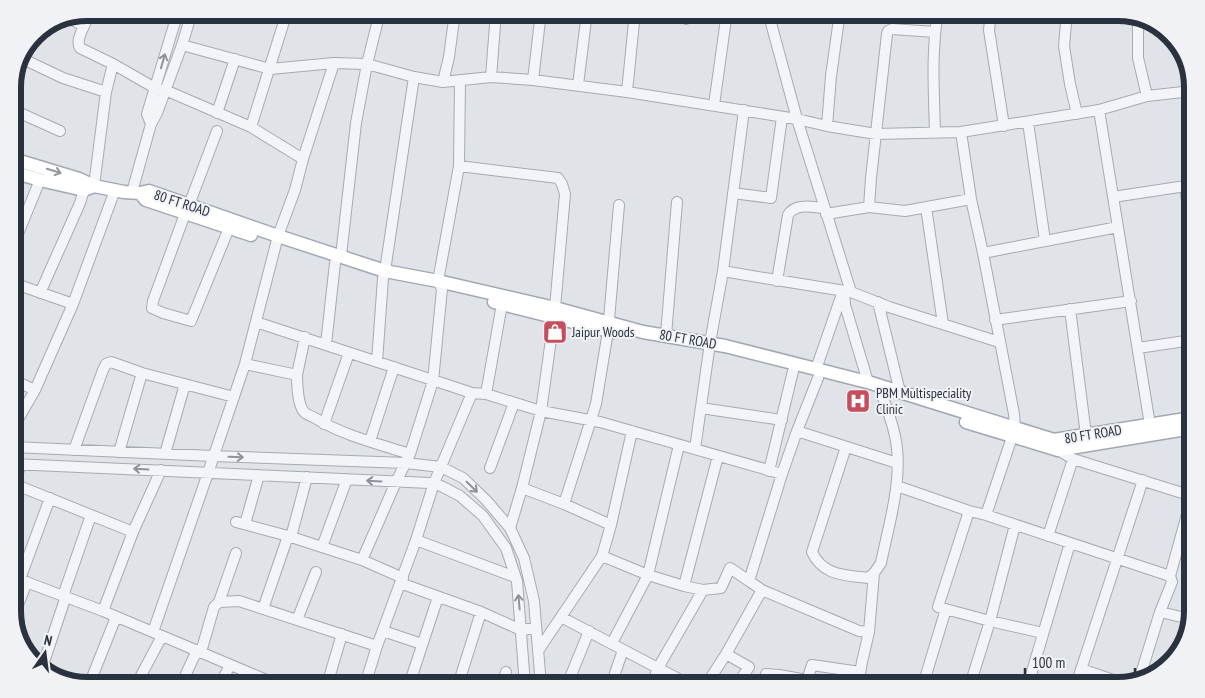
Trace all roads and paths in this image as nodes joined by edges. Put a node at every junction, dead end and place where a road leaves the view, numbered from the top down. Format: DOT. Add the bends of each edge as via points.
graph roads {
  1 [pos="86,21"];
  2 [pos="176,21"];
  3 [pos="189,21"];
  4 [pos="284,21"];
  5 [pos="378,21"];
  6 [pos="454,21"];
  7 [pos="495,21"];
  8 [pos="540,21"];
  9 [pos="586,21"];
  10 [pos="634,21"];
  11 [pos="726,21"];
  12 [pos="770,21"];
  13 [pos="839,21"];
  14 [pos="937,21"];
  15 [pos="990,21"];
  16 [pos="1066,21"];
  17 [pos="77,23"];
  18 [pos="1138,24"];
  19 [pos="84,26"];
  20 [pos="935,32"];
  21 [pos="182,44"];
  22 [pos="235,59"];
  23 [pos="27,61"];
  24 [pos="334,63"];
  25 [pos="113,64"];
  26 [pos="367,64"];
  27 [pos="270,69"];
  28 [pos="414,77"];
  29 [pos="490,77"];
  30 [pos="460,80"];
  31 [pos="533,80"];
  32 [pos="443,82"];
  33 [pos="578,85"];
  34 [pos="160,89"];
  35 [pos="106,92"];
  36 [pos="627,92"];
  37 [pos="1184,93"];
  38 [pos="1147,96"];
  39 [pos="714,105"];
  40 [pos="744,110"];
  41 [pos="1099,110"];
  42 [pos="217,112"];
  43 [pos="21,113"];
  44 [pos="1077,114"];
  45 [pos="782,117"];
  46 [pos="797,119"];
  47 [pos="1028,122"];
  48 [pos="827,126"];
  49 [pos="1004,126"];
  50 [pos="251,127"];
  51 [pos="60,131"];
  52 [pos="217,131"];
  53 [pos="961,132"];
  54 [pos="935,133"];
  55 [pos="876,134"];
  56 [pos="303,159"];
  57 [pos="21,161"];
  58 [pos="459,166"];
  59 [pos="21,174"];
  60 [pos="40,180"];
  61 [pos="1184,187"];
  62 [pos="89,188"];
  63 [pos="115,190"];
  64 [pos="136,192"];
  65 [pos="732,193"];
  66 [pos="1113,197"];
  67 [pos="971,198"];
  68 [pos="677,202"];
  69 [pos="619,205"];
  70 [pos="869,207"];
  71 [pos="926,207"];
  72 [pos="187,210"];
  73 [pos="825,211"];
  74 [pos="21,226"];
  75 [pos="1118,227"];
  76 [pos="229,228"];
  77 [pos="277,240"];
  78 [pos="1045,241"];
  79 [pos="983,253"];
  80 [pos="338,259"];
  81 [pos="724,271"];
  82 [pos="384,275"];
  83 [pos="777,280"];
  84 [pos="440,285"];
  85 [pos="21,286"];
  86 [pos="846,292"];
  87 [pos="40,293"];
  88 [pos="1131,300"];
  89 [pos="878,302"];
  90 [pos="73,304"];
  91 [pos="502,304"];
  92 [pos="1070,309"];
  93 [pos="554,313"];
  94 [pos="995,320"];
  95 [pos="256,322"];
  96 [pos="943,324"];
  97 [pos="608,326"];
  98 [pos="666,335"];
  99 [pos="305,337"];
  100 [pos="1184,341"];
  101 [pos="999,342"];
  102 [pos="326,344"];
  103 [pos="710,347"];
  104 [pos="1138,348"];
  105 [pos="349,353"];
  106 [pos="377,362"];
  107 [pos="245,364"];
  108 [pos="394,367"];
  109 [pos="794,371"];
  110 [pos="142,373"];
  111 [pos="817,373"];
  112 [pos="297,376"];
  113 [pos="433,381"];
  114 [pos="868,382"];
  115 [pos="21,384"];
  116 [pos="185,384"];
  117 [pos="35,390"];
  118 [pos="900,392"];
  119 [pos="472,393"];
  120 [pos="486,394"];
  121 [pos="882,395"];
  122 [pos="234,396"];
  123 [pos="514,403"];
  124 [pos="701,408"];
  125 [pos="541,410"];
  126 [pos="21,414"];
  127 [pos="1184,419"];
  128 [pos="591,420"];
  129 [pos="782,420"];
  130 [pos="324,424"];
  131 [pos="1150,424"];
  132 [pos="1184,429"];
  133 [pos="797,431"];
  134 [pos="632,432"];
  135 [pos="1013,432"];
  136 [pos="1086,435"];
  137 [pos="370,441"];
  138 [pos="679,445"];
  139 [pos="21,447"];
  140 [pos="846,447"];
  141 [pos="74,450"];
  142 [pos="695,450"];
  143 [pos="1058,450"];
  144 [pos="119,452"];
  145 [pos="165,454"];
  146 [pos="213,456"];
  147 [pos="718,456"];
  148 [pos="408,458"];
  149 [pos="1073,458"];
  150 [pos="897,463"];
  151 [pos="21,464"];
  152 [pos="441,467"];
  153 [pos="490,468"];
  154 [pos="161,470"];
  155 [pos="769,470"];
  156 [pos="208,473"];
  157 [pos="782,474"];
  158 [pos="259,475"];
  159 [pos="307,478"];
  160 [pos="347,480"];
  161 [pos="1143,480"];
  162 [pos="396,482"];
  163 [pos="434,483"];
  164 [pos="897,486"];
  165 [pos="21,488"];
  166 [pos="522,488"];
  167 [pos="1184,493"];
  168 [pos="50,498"];
  169 [pos="564,504"];
  170 [pos="969,511"];
  171 [pos="91,515"];
  172 [pos="986,515"];
  173 [pos="611,525"];
  174 [pos="1015,525"];
  175 [pos="1184,525"];
  176 [pos="510,528"];
  177 [pos="133,532"];
  178 [pos="289,536"];
  179 [pos="1048,536"];
  180 [pos="416,540"];
  181 [pos="1070,543"];
  182 [pos="322,547"];
  183 [pos="236,553"];
  184 [pos="602,556"];
  185 [pos="1117,558"];
  186 [pos="362,560"];
  187 [pos="316,572"];
  188 [pos="874,573"];
  189 [pos="648,575"];
  190 [pos="21,576"];
  191 [pos="515,576"];
  192 [pos="1170,576"];
  193 [pos="21,579"];
  194 [pos="401,581"];
  195 [pos="749,581"];
  196 [pos="684,586"];
  197 [pos="703,590"];
  198 [pos="762,590"];
  199 [pos="65,596"];
  200 [pos="438,597"];
  201 [pos="219,602"];
  202 [pos="263,609"];
  203 [pos="946,609"];
  204 [pos="103,611"];
  205 [pos="481,612"];
  206 [pos="1160,612"];
  207 [pos="116,617"];
  208 [pos="561,617"];
  209 [pos="1183,617"];
  210 [pos="297,620"];
  211 [pos="990,622"];
  212 [pos="536,628"];
  213 [pos="521,630"];
  214 [pos="383,631"];
  215 [pos="588,632"];
  216 [pos="868,632"];
  217 [pos="157,634"];
  218 [pos="342,634"];
  219 [pos="1044,634"];
  220 [pos="612,643"];
  221 [pos="422,644"];
  222 [pos="377,646"];
  223 [pos="538,650"];
  224 [pos="623,650"];
  225 [pos="199,651"];
  226 [pos="726,654"];
  227 [pos="44,661"];
  228 [pos="230,665"];
  229 [pos="658,668"];
  230 [pos="1081,669"];
  231 [pos="506,672"];
  232 [pos="860,672"];
  233 [pos="1141,673"];
  234 [pos="93,677"];
  235 [pos="140,677"];
  236 [pos="186,677"];
  237 [pos="224,677"];
  238 [pos="253,677"];
  239 [pos="330,677"];
  240 [pos="368,677"];
  241 [pos="412,677"];
  242 [pos="461,677"];
  243 [pos="505,677"];
  244 [pos="524,677"];
  245 [pos="540,677"];
  246 [pos="570,677"];
  247 [pos="614,677"];
  248 [pos="655,677"];
  249 [pos="674,677"];
  250 [pos="712,677"];
  251 [pos="743,677"];
  252 [pos="766,677"];
  253 [pos="786,677"];
  254 [pos="809,677"];
  255 [pos="859,677"];
  256 [pos="926,677"];
  257 [pos="973,677"];
  258 [pos="1031,677"];
  259 [pos="1079,677"];
  260 [pos="1104,677"];
  1 -- 19 [label="street"];
  34 -- 2 [label="street, one-way"];
  3 -- 21 [label="street"];
  4 -- 27 [label="street"];
  5 -- 26 [label="street"];
  6 -- 32 [label="street"];
  7 -- 29 [label="street"];
  8 -- 31 [label="street"];
  9 -- 33 [label="street"];
  10 -- 36 [label="street"];
  11 -- 39 [label="street"];
  12 -- 46 [label="street"];
  13 -- 48 [label="street"];
  14 -- 20 [label="street"];
  15 -- 49 [label="street" via="989,30"];
  16 -- 44 [label="street" via="1064,46"];
  17 -- 19 [label="street"];
  18 -- 38 [label="street" via="1138,58"];
  19 -- 25 [label="street" via="78,40 80,48"];
  20 -- 54 [label="street"];
  20 -- 55 [label="street" via="892,28 888,31"];
  21 -- 22 [label="street"];
  21 -- 34 [label="street"];
  22 -- 27 [label="street"];
  22 -- 42 [label="street"];
  23 -- 35 [label="street" via="63,78"];
  24 -- 26 [label="street"];
  24 -- 27 [label="street"];
  24 -- 56 [label="street"];
  25 -- 34 [label="street"];
  25 -- 35 [label="street"];
  26 -- 28 [label="street"];
  26 -- 80 [label="street"];
  27 -- 50 [label="street"];
  28 -- 32 [label="street"];
  28 -- 82 [label="street"];
  29 -- 30 [label="street"];
  29 -- 31 [label="street"];
  30 -- 32 [label="street"];
  30 -- 58 [label="street"];
  31 -- 33 [label="street"];
  33 -- 36 [label="street"];
  34 -- 42 [label="street"];
  34 -- 64 [label="street" via="147,114 151,124"];
  35 -- 62 [label="street"];
  36 -- 39 [label="street"];
  37 -- 38 [label="street"];
  38 -- 41 [label="street"];
  39 -- 40 [label="street"];
  40 -- 45 [label="street"];
  40 -- 65 [label="street"];
  41 -- 44 [label="street"];
  41 -- 66 [label="street"];
  42 -- 50 [label="street"];
  43 -- 51 [label="street"];
  44 -- 47 [label="street"];
  45 -- 46 [label="street"];
  45 -- 65 [label="street" via="771,198"];
  46 -- 48 [label="street"];
  46 -- 73 [label="street"];
  47 -- 49 [label="street"];
  47 -- 78 [label="street"];
  48 -- 55 [label="street"];
  49 -- 53 [label="street"];
  50 -- 56 [label="street"];
  52 -- 72 [label="street"];
  53 -- 54 [label="street"];
  53 -- 67 [label="street"];
  54 -- 55 [label="street"];
  55 -- 70 [label="street"];
  56 -- 77 [label="street"];
  57 -- 62 [label="main road, one-way" via="79,179"];
  58 -- 84 [label="street"];
  58 -- 93 [label="street" via="558,178 562,184 565,194"];
  59 -- 60 [label="main road"];
  60 -- 62 [label="main road"];
  60 -- 74 [label="street"];
  61 -- 66 [label="street"];
  62 -- 63 [label="main road"];
  62 -- 87 [label="street"];
  63 -- 64 [label="main road"];
  63 -- 90 [label="street"];
  64 -- 72 [label="main road, 80 FT ROAD" via="146,200"];
  65 -- 81 [label="street"];
  66 -- 75 [label="street"];
  67 -- 71 [label="street"];
  67 -- 79 [label="street"];
  68 -- 98 [label="street"];
  69 -- 97 [label="street"];
  70 -- 71 [label="street" via="905,211"];
  70 -- 73 [label="street"];
  71 -- 96 [label="street"];
  72 -- 76 [label="main road, 80 FT ROAD"];
  72 -- 76 [label="street" via="153,301 152,308 163,313 191,321"];
  72 -- 77 [label="main road, 80 FT ROAD"];
  73 -- 83 [label="street" via="801,207 791,211"];
  73 -- 86 [label="street"];
  75 -- 78 [label="street"];
  75 -- 88 [label="street"];
  76 -- 77 [label="main road, 80 FT ROAD"];
  77 -- 80 [label="main road, 80 FT ROAD"];
  77 -- 95 [label="street"];
  78 -- 79 [label="street"];
  79 -- 94 [label="street"];
  80 -- 82 [label="main road, 80 FT ROAD"];
  80 -- 102 [label="street"];
  81 -- 83 [label="street"];
  81 -- 103 [label="street"];
  82 -- 84 [label="main road, 80 FT ROAD"];
  82 -- 106 [label="street"];
  83 -- 86 [label="street"];
  84 -- 91 [label="main road, 80 FT ROAD"];
  84 -- 93 [label="main road, 80 FT ROAD"];
  84 -- 113 [label="street"];
  85 -- 87 [label="street"];
  86 -- 89 [label="street"];
  86 -- 111 [label="street"];
  86 -- 114 [label="street" via="844,305"];
  87 -- 90 [label="street"];
  88 -- 92 [label="street"];
  88 -- 104 [label="street"];
  89 -- 96 [label="street"];
  89 -- 118 [label="street"];
  90 -- 117 [label="street"];
  91 -- 93 [label="main road, 80 FT ROAD"];
  91 -- 120 [label="street"];
  92 -- 94 [label="street"];
  92 -- 136 [label="street"];
  93 -- 97 [label="main road, 80 FT ROAD"];
  93 -- 125 [label="street"];
  94 -- 101 [label="street"];
  95 -- 99 [label="street"];
  95 -- 107 [label="street"];
  96 -- 101 [label="street"];
  97 -- 98 [label="main road, 80 FT ROAD"];
  97 -- 103 [label="main road, 80 FT ROAD" via="642,339"];
  97 -- 128 [label="street"];
  98 -- 103 [label="main road, 80 FT ROAD"];
  99 -- 102 [label="street"];
  99 -- 112 [label="street"];
  100 -- 104 [label="street"];
  101 -- 135 [label="street" via="1014,414"];
  102 -- 105 [label="street"];
  103 -- 109 [label="main road, 80 FT ROAD" via="723,354"];
  103 -- 111 [label="main road, 80 FT ROAD" via="725,346"];
  103 -- 124 [label="street"];
  104 -- 131 [label="street"];
  105 -- 106 [label="street"];
  105 -- 130 [label="street"];
  106 -- 108 [label="street"];
  107 -- 112 [label="street"];
  107 -- 122 [label="street"];
  108 -- 113 [label="street"];
  108 -- 137 [label="street"];
  109 -- 111 [label="main road, 80 FT ROAD"];
  109 -- 129 [label="street"];
  110 -- 116 [label="street"];
  110 -- 141 [label="street" via="111,362 106,364"];
  110 -- 144 [label="street"];
  111 -- 114 [label="main road, 80 FT ROAD"];
  111 -- 121 [label="main road, 80 FT ROAD"];
  111 -- 133 [label="street"];
  112 -- 130 [label="street" via="302,408"];
  113 -- 119 [label="street"];
  113 -- 148 [label="street"];
  114 -- 118 [label="main road, 80 FT ROAD"];
  115 -- 117 [label="street"];
  116 -- 122 [label="street"];
  116 -- 145 [label="street"];
  117 -- 126 [label="street"];
  118 -- 135 [label="main road, 80 FT ROAD"];
  119 -- 120 [label="street"];
  119 -- 152 [label="street"];
  120 -- 123 [label="street"];
  121 -- 135 [label="main road, 80 FT ROAD"];
  121 -- 150 [label="street" via="895,437"];
  122 -- 146 [label="street"];
  123 -- 125 [label="street"];
  123 -- 153 [label="street"];
  124 -- 129 [label="street"];
  124 -- 142 [label="street"];
  125 -- 128 [label="street"];
  125 -- 166 [label="street"];
  127 -- 131 [label="main road, 80 FT ROAD"];
  128 -- 134 [label="street"];
  128 -- 169 [label="street"];
  129 -- 155 [label="street"];
  130 -- 137 [label="street"];
  131 -- 136 [label="main road, 80 FT ROAD"];
  132 -- 143 [label="main road, 80 FT ROAD"];
  133 -- 140 [label="street"];
  133 -- 157 [label="street"];
  134 -- 138 [label="street"];
  134 -- 173 [label="street"];
  135 -- 136 [label="main road, 80 FT ROAD" via="1054,440"];
  135 -- 143 [label="main road, 80 FT ROAD"];
  135 -- 172 [label="street"];
  137 -- 148 [label="street"];
  138 -- 142 [label="street"];
  138 -- 189 [label="street"];
  139 -- 141 [label="street"];
  140 -- 150 [label="street"];
  140 -- 188 [label="street" via="812,552 816,561 835,574 868,578"];
  141 -- 144 [label="street"];
  142 -- 147 [label="street"];
  143 -- 149 [label="street"];
  144 -- 145 [label="street"];
  145 -- 146 [label="street"];
  146 -- 148 [label="street, one-way"];
  146 -- 156 [label="street"];
  147 -- 155 [label="street"];
  147 -- 196 [label="street"];
  148 -- 152 [label="street"];
  148 -- 162 [label="street"];
  149 -- 161 [label="street"];
  149 -- 179 [label="street"];
  150 -- 164 [label="street"];
  154 -- 151 [label="street, one-way"];
  152 -- 163 [label="street"];
  152 -- 176 [label="street, one-way" via="464,478"];
  154 -- 156 [label="street"];
  154 -- 177 [label="street"];
  155 -- 157 [label="street"];
  156 -- 158 [label="street"];
  156 -- 217 [label="street"];
  157 -- 195 [label="street"];
  158 -- 159 [label="street"];
  158 -- 178 [label="street" via="240,523"];
  159 -- 160 [label="street"];
  159 -- 178 [label="street"];
  162 -- 160 [label="street, one-way"];
  160 -- 182 [label="street"];
  161 -- 167 [label="street"];
  161 -- 185 [label="street"];
  162 -- 163 [label="street"];
  162 -- 186 [label="street"];
  163 -- 180 [label="street"];
  163 -- 191 [label="street" via="460,496 483,516 506,548"];
  164 -- 170 [label="street"];
  164 -- 188 [label="street" via="881,563"];
  165 -- 168 [label="street"];
  166 -- 169 [label="street"];
  166 -- 176 [label="street"];
  168 -- 171 [label="street"];
  168 -- 190 [label="street"];
  169 -- 173 [label="street"];
  170 -- 172 [label="street"];
  170 -- 203 [label="street" via="938,607"];
  171 -- 177 [label="street"];
  171 -- 199 [label="street"];
  172 -- 174 [label="street"];
  173 -- 184 [label="street"];
  174 -- 179 [label="street"];
  174 -- 211 [label="street"];
  175 -- 192 [label="street"];
  176 -- 212 [label="street" via="524,558 534,601"];
  177 -- 204 [label="street"];
  178 -- 182 [label="street"];
  178 -- 202 [label="street"];
  179 -- 181 [label="street"];
  180 -- 191 [label="street"];
  180 -- 194 [label="street"];
  181 -- 185 [label="street"];
  181 -- 219 [label="street"];
  182 -- 186 [label="street"];
  183 -- 201 [label="street"];
  184 -- 189 [label="street"];
  184 -- 208 [label="street"];
  185 -- 192 [label="street"];
  185 -- 230 [label="street"];
  186 -- 194 [label="street"];
  187 -- 210 [label="street"];
  188 -- 216 [label="street"];
  189 -- 196 [label="street"];
  189 -- 220 [label="street"];
  213 -- 191 [label="street, one-way"];
  192 -- 206 [label="street" via="1172,582"];
  193 -- 199 [label="street"];
  194 -- 200 [label="street"];
  194 -- 214 [label="street"];
  195 -- 197 [label="street" via="730,568 721,588"];
  195 -- 198 [label="street"];
  196 -- 197 [label="street"];
  197 -- 229 [label="street"];
  198 -- 216 [label="street"];
  198 -- 226 [label="street"];
  199 -- 204 [label="street"];
  199 -- 227 [label="street"];
  200 -- 205 [label="street"];
  200 -- 221 [label="street"];
  201 -- 202 [label="street" via="238,601"];
  201 -- 225 [label="street" via="214,607"];
  202 -- 210 [label="street"];
  203 -- 211 [label="street"];
  203 -- 256 [label="street"];
  204 -- 207 [label="street"];
  205 -- 213 [label="street"];
  205 -- 242 [label="street"];
  206 -- 209 [label="street"];
  206 -- 233 [label="street"];
  207 -- 217 [label="street"];
  207 -- 234 [label="street"];
  208 -- 215 [label="street"];
  208 -- 223 [label="street"];
  210 -- 218 [label="street"];
  211 -- 219 [label="street"];
  211 -- 257 [label="street"];
  212 -- 213 [label="street"];
  212 -- 223 [label="street"];
  213 -- 244 [label="street"];
  214 -- 221 [label="street"];
  214 -- 222 [label="street"];
  215 -- 220 [label="street"];
  215 -- 246 [label="street"];
  216 -- 232 [label="street"];
  217 -- 225 [label="street"];
  217 -- 235 [label="street"];
  218 -- 222 [label="street"];
  218 -- 239 [label="street"];
  219 -- 258 [label="street"];
  220 -- 224 [label="street"];
  221 -- 241 [label="street"];
  222 -- 240 [label="street"];
  223 -- 245 [label="street"];
  224 -- 229 [label="street"];
  224 -- 247 [label="street"];
  225 -- 228 [label="street"];
  225 -- 236 [label="street"];
  226 -- 250 [label="street"];
  226 -- 251 [label="street" via="749,668"];
  228 -- 237 [label="street"];
  228 -- 238 [label="street"];
  229 -- 248 [label="street"];
  229 -- 249 [label="street"];
  230 -- 259 [label="street"];
  230 -- 260 [label="street"];
  231 -- 243 [label="street"];
  232 -- 254 [label="street" via="812,665"];
  232 -- 255 [label="street"];
  252 -- 253 [label="street" via="766,674"];
}
